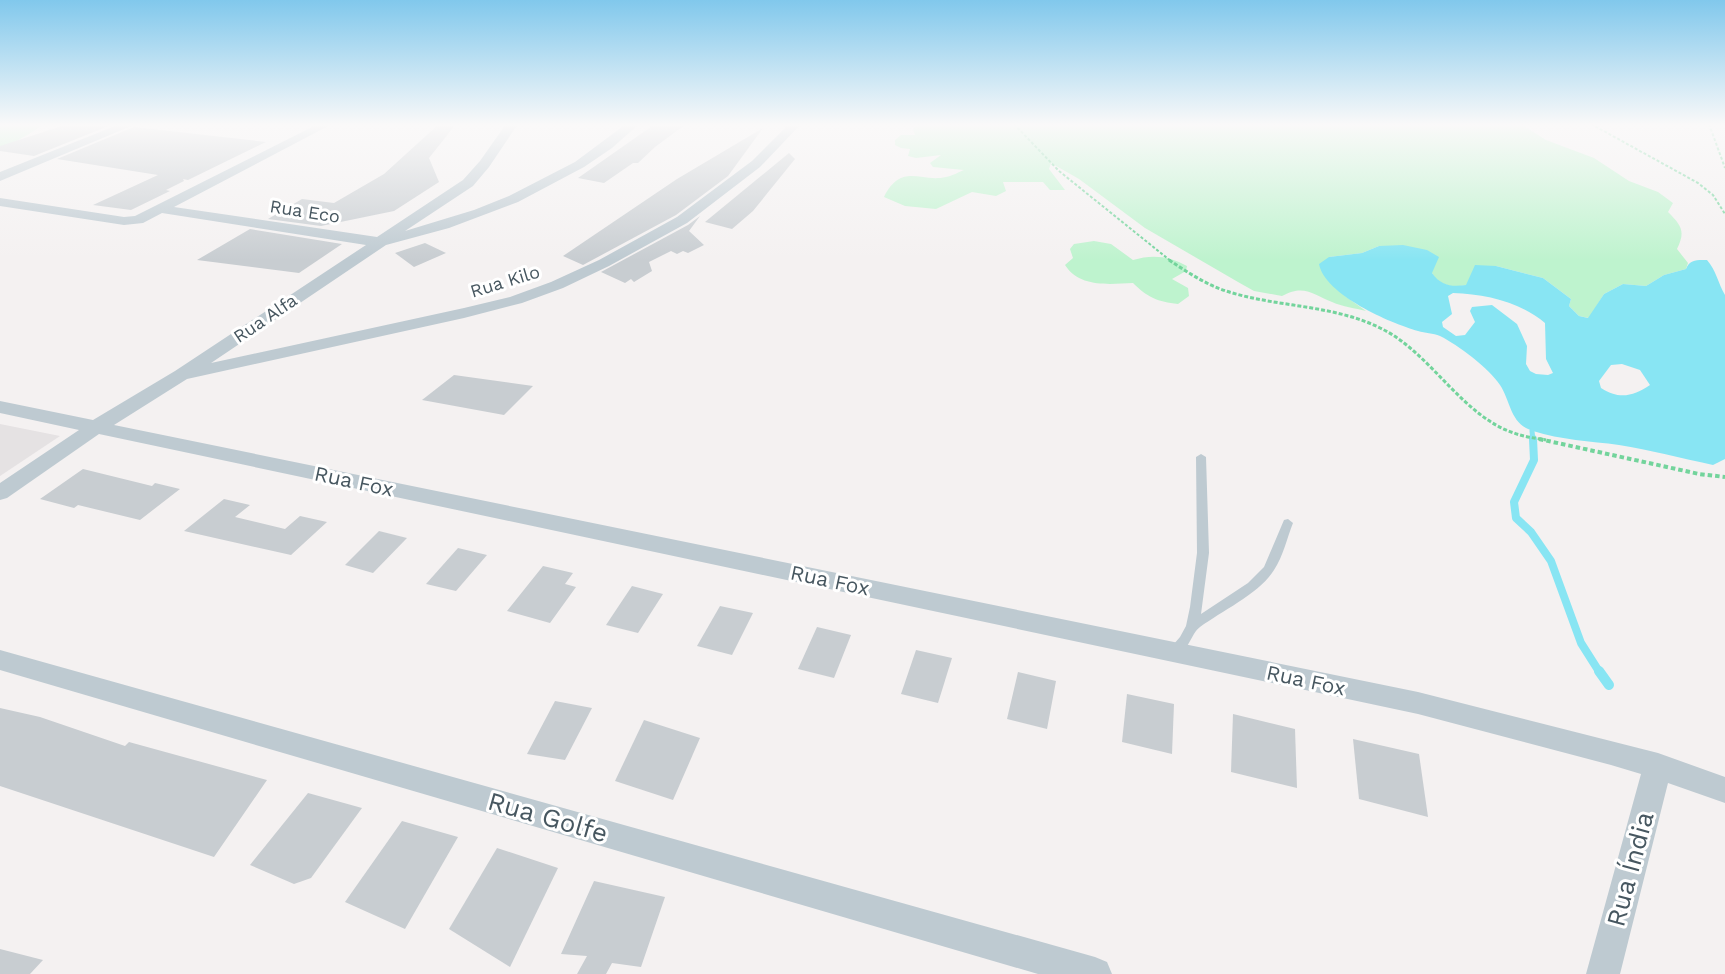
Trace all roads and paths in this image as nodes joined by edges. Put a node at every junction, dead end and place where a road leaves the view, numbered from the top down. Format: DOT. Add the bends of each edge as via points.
graph roads {
  1 [pos="19,169"];
  2 [pos="238,169"];
  3 [pos="481,169"];
  4 [pos="569,169"];
  5 [pos="749,169"];
  6 [pos="1058,169"];
  7 [pos="1673,169"];
  8 [pos="0,177"];
  9 [pos="0,202"];
  10 [pos="161,209"];
  11 [pos="1725,214"];
  12 [pos="378,242"];
  13 [pos="181,375"];
  14 [pos="0,407"];
  15 [pos="96,427"];
  16 [pos="1201,457"];
  17 [pos="1725,477"];
  18 [pos="0,493"];
  19 [pos="1288,523"];
  20 [pos="1192,626"];
  21 [pos="1173,652"];
  22 [pos="0,660"];
  23 [pos="1658,765"];
  24 [pos="1725,790"];
  25 [pos="1095,974"];
  26 [pos="1603,974"];
  1 -- 8 [label="street"];
  2 -- 10 [label="street"];
  3 -- 12 [label="street, Rua Alfa" via="468,183"];
  4 -- 12 [label="street" via="502,203 413,235"];
  5 -- 13 [label="street, Rua Kilo" via="682,220 604,263 516,300"];
  6 -- 17 [label="path" via="1188,273 1228,291 1349,317 1386,331 1493,424 1513,433"];
  7 -- 11 [label="path" via="1713,195"];
  9 -- 10 [label="street" via="124,221 138,220"];
  10 -- 12 [label="street, Rua Eco"];
  12 -- 13 [label="street, Rua Alfa"];
  13 -- 15 [label="street, Rua Alfa"];
  14 -- 15 [label="street, Rua Fox"];
  15 -- 18 [label="street, Rua Alfa"];
  15 -- 21 [label="street, Rua Fox"];
  16 -- 20 [label="lane" via="1203,553"];
  19 -- 20 [label="lane" via="1269,568 1252,586"];
  20 -- 21 [label="lane"];
  21 -- 23 [label="street, Rua Fox" via="1418,704"];
  22 -- 25 [label="street, Rua Golfe"];
  23 -- 24 [label="street, Rua Fox"];
  23 -- 26 [label="street, Rua Índia"];
}
